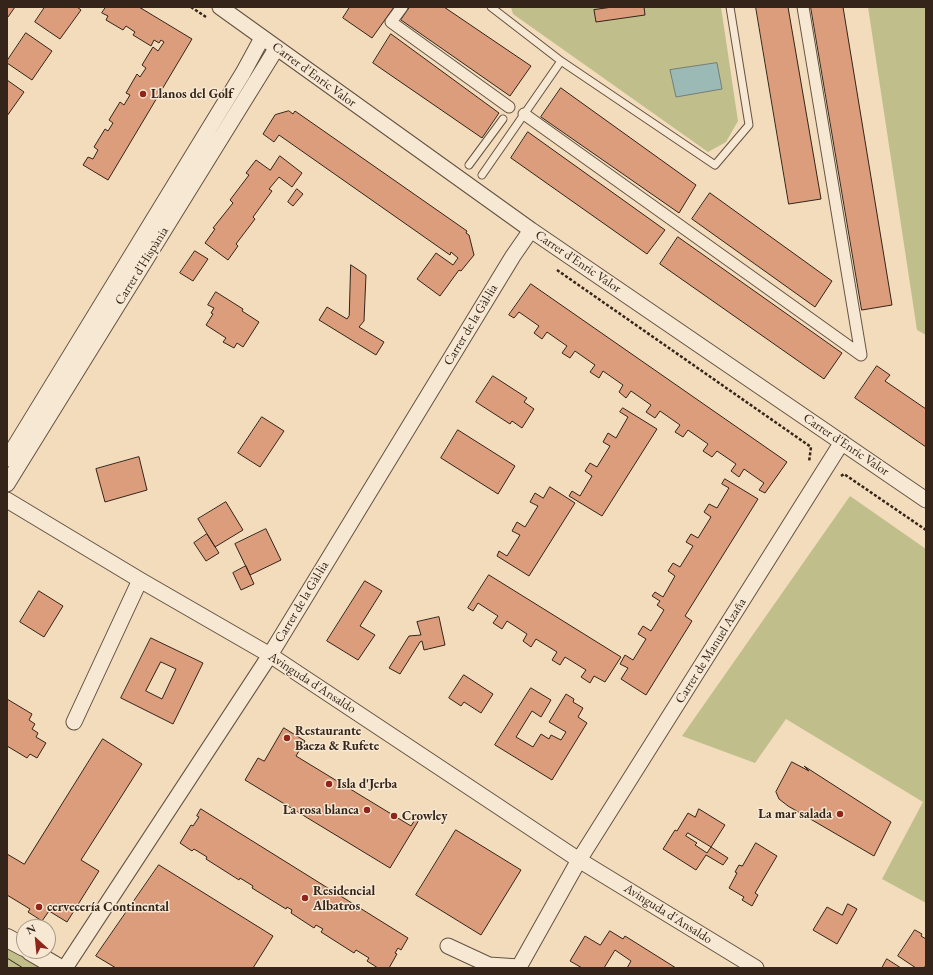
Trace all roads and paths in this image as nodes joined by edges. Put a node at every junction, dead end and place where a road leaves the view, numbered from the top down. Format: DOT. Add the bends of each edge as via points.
graph roads {
  1 [pos="192,7"];
  2 [pos="220,7"];
  3 [pos="402,7"];
  4 [pos="491,7"];
  5 [pos="730,7"];
  6 [pos="803,7"];
  7 [pos="239,13"];
  8 [pos="211,21"];
  9 [pos="262,38"];
  10 [pos="276,49"];
  11 [pos="561,61"];
  12 [pos="509,107"];
  13 [pos="524,114"];
  14 [pos="503,119"];
  15 [pos="469,166"];
  16 [pos="482,175"];
  17 [pos="531,230"];
  18 [pos="553,267"];
  19 [pos="842,442"];
  20 [pos="7,459"];
  21 [pos="819,479"];
  22 [pos="7,484"];
  23 [pos="7,500"];
  24 [pos="926,500"];
  25 [pos="926,530"];
  26 [pos="140,580"];
  27 [pos="270,655"];
  28 [pos="74,722"];
  29 [pos="579,860"];
  30 [pos="7,938"];
  31 [pos="16,943"];
  32 [pos="448,946"];
  33 [pos="44,959"];
  34 [pos="519,967"];
  35 [pos="60,968"];
  36 [pos="65,968"];
  37 [pos="756,968"];
  1 -- 8 [label="path"];
  2 -- 7 [label="street, Carrer d'Enric Valor"];
  3 -- 12 [label="street" via="392,22"];
  4 -- 11 [label="lane"];
  5 -- 11 [label="lane" via="749,125 715,166"];
  6 -- 13 [label="street" via="861,355"];
  7 -- 9 [label="street, Carrer d'Enric Valor"];
  9 -- 10 [label="street, Carrer d'Enric Valor"];
  9 -- 20 [label="street, Carrer d'Hispània" via="239,80"];
  10 -- 17 [label="street, Carrer d'Enric Valor"];
  10 -- 22 [label="street, Carrer d'Hispània"];
  11 -- 13 [label="lane"];
  13 -- 16 [label="lane"];
  14 -- 15 [label="lane"];
  17 -- 19 [label="street, Carrer d'Enric Valor"];
  17 -- 27 [label="street, Carrer de la Gàl·lia"];
  18 -- 21 [label="path" via="811,447 808,471"];
  19 -- 21 [label="street, Carrer de Manuel Azaña"];
  19 -- 24 [label="street, Carrer d'Enric Valor"];
  21 -- 25 [label="path" via="830,486 844,474"];
  21 -- 29 [label="street, Carrer de Manuel Azaña"];
  23 -- 26 [label="street, Avinguda d'Ansaldo"];
  26 -- 27 [label="street, Avinguda d'Ansaldo"];
  26 -- 28 [label="street"];
  27 -- 29 [label="street, Avinguda d'Ansaldo"];
  27 -- 36 [label="street, Carrer de la Gàl·lia"];
  29 -- 34 [label="street"];
  29 -- 37 [label="street, Avinguda d'Ansaldo"];
  30 -- 31 [label="street"];
  32 -- 34 [label="street" via="490,965"];
  33 -- 35 [label="street"];
}
